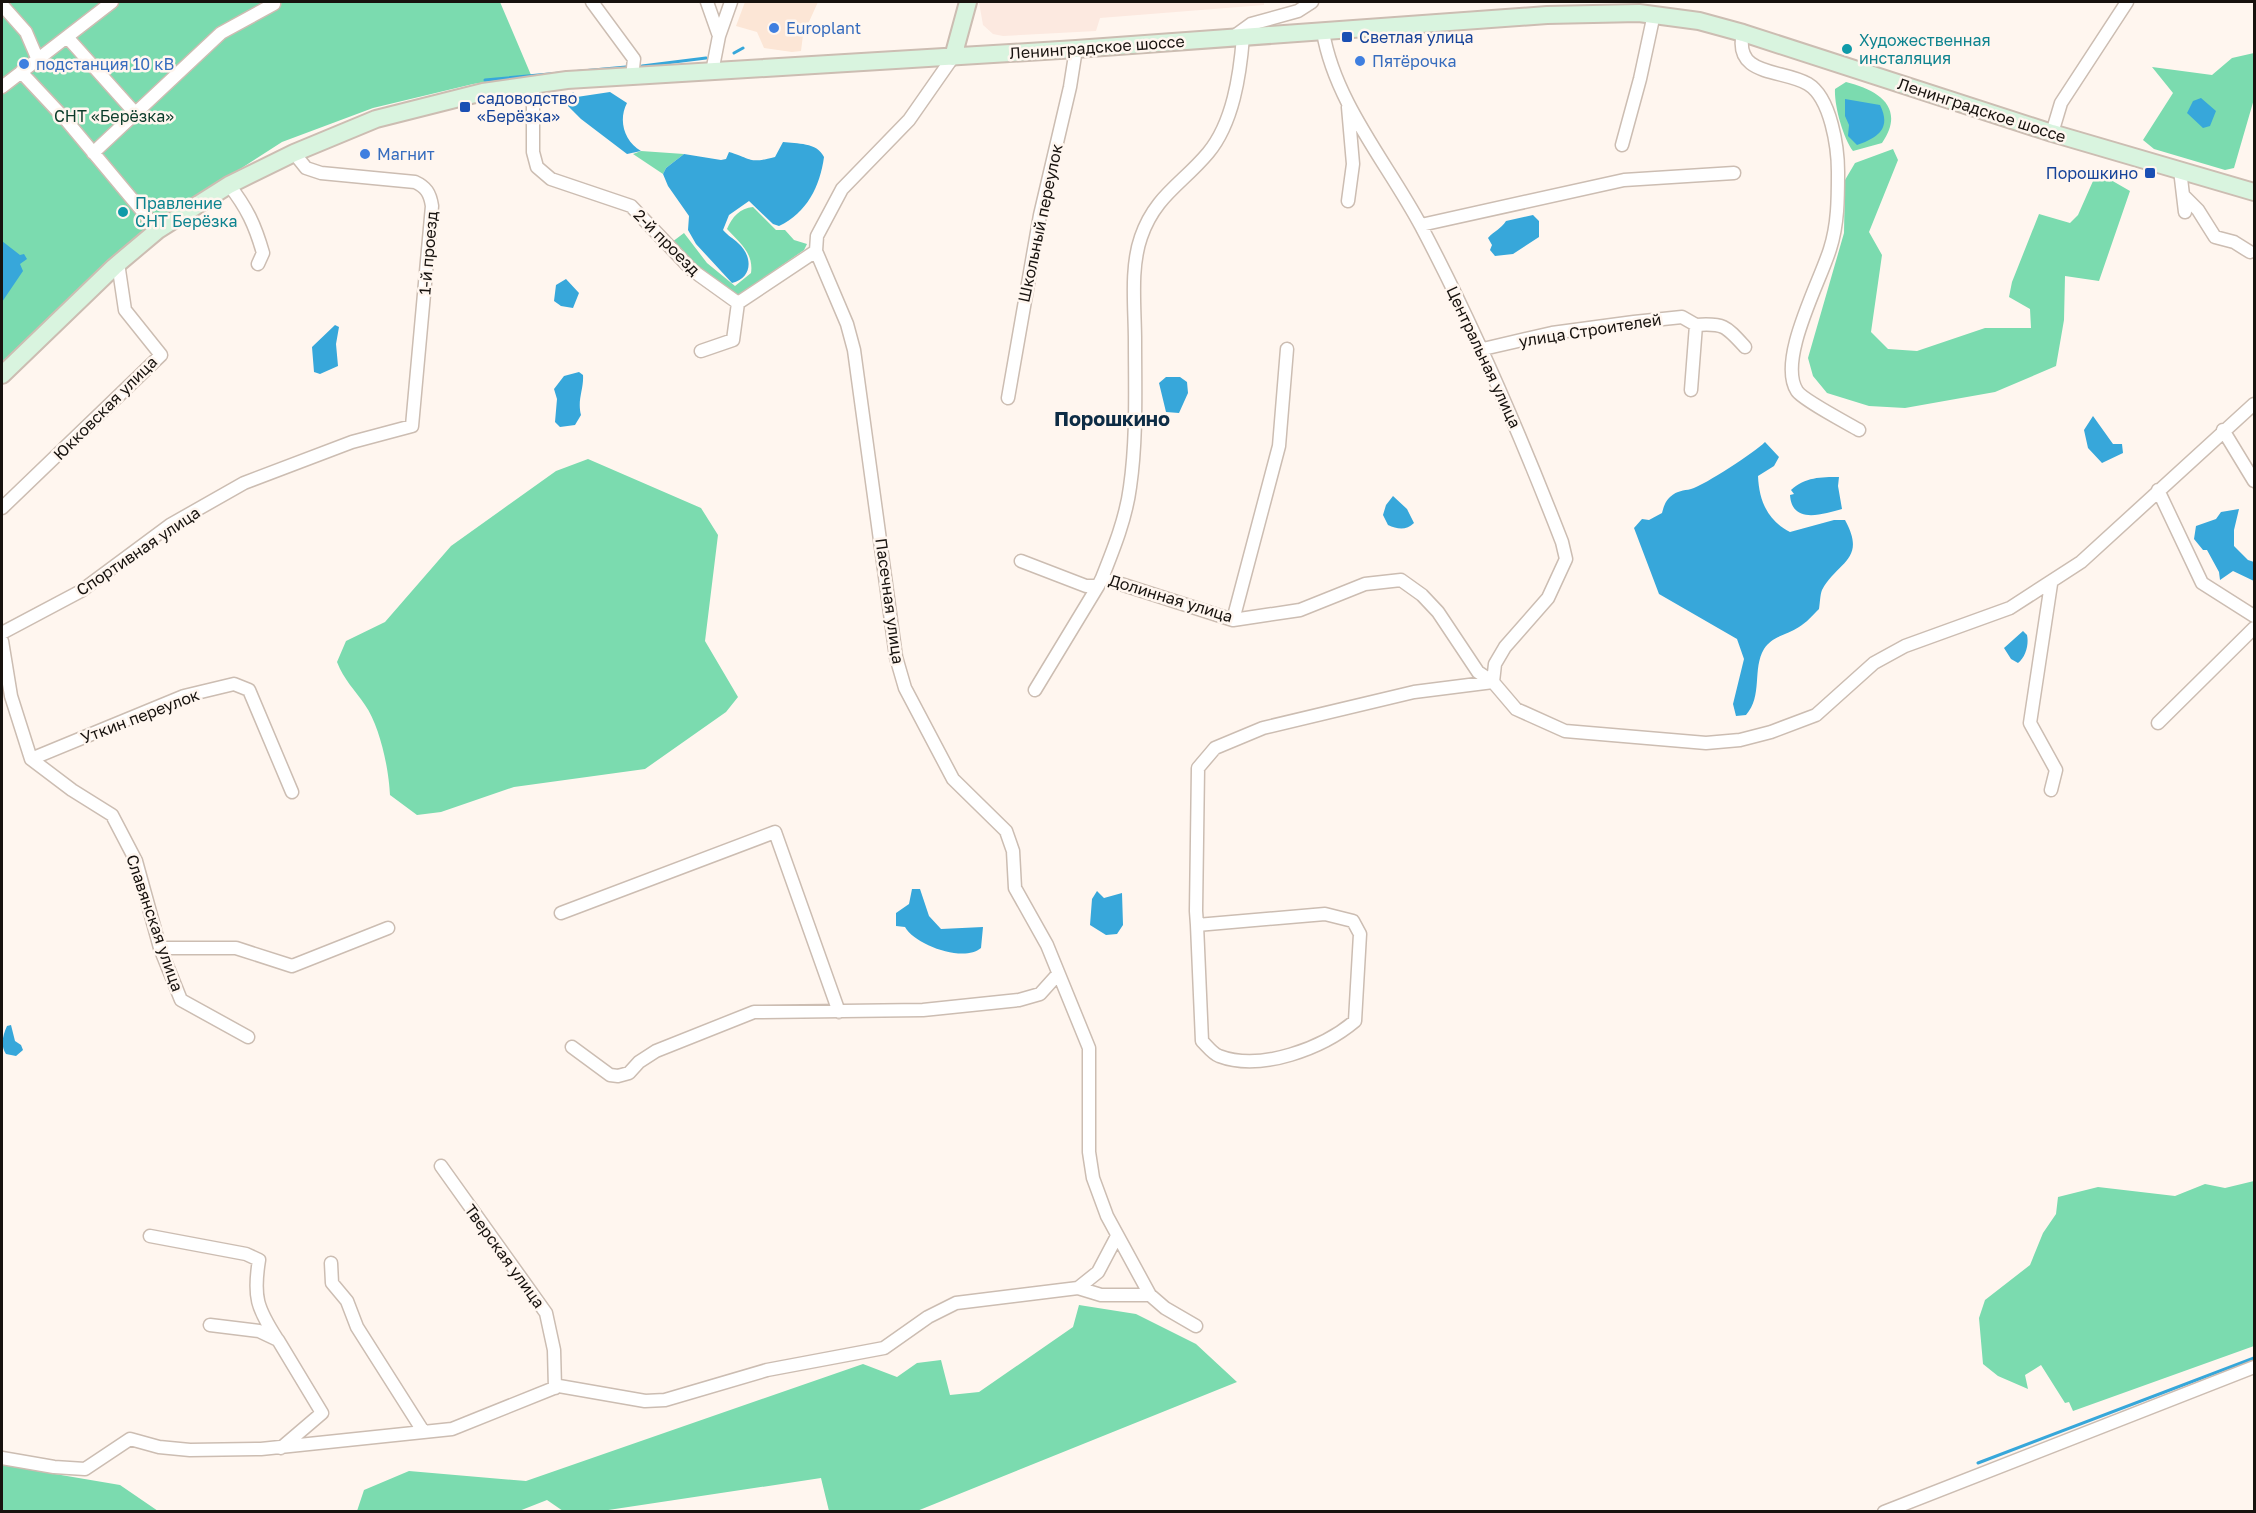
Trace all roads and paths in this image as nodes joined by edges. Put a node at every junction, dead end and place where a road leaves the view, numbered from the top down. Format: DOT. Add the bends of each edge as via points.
graph roads {
  1 [pos="112,2"];
  2 [pos="592,2"];
  3 [pos="707,2"];
  4 [pos="731,2"];
  5 [pos="968,2"];
  6 [pos="1312,2"];
  7 [pos="2127,2"];
  8 [pos="274,4"];
  9 [pos="2,5"];
  10 [pos="1654,14"];
  11 [pos="1323,32"];
  12 [pos="1743,33"];
  13 [pos="719,36"];
  14 [pos="67,37"];
  15 [pos="1238,37"];
  16 [pos="1076,49"];
  17 [pos="953,57"];
  18 [pos="38,60"];
  19 [pos="21,72"];
  20 [pos="712,72"];
  21 [pos="632,77"];
  22 [pos="533,84"];
  23 [pos="2,87"];
  24 [pos="1348,101"];
  25 [pos="136,114"];
  26 [pos="2052,133"];
  27 [pos="1622,145"];
  28 [pos="93,153"];
  29 [pos="294,153"];
  30 [pos="2180,170"];
  31 [pos="1734,173"];
  32 [pos="229,185"];
  33 [pos="2254,192"];
  34 [pos="2183,195"];
  35 [pos="1348,201"];
  36 [pos="2185,212"];
  37 [pos="1421,225"];
  38 [pos="158,230"];
  39 [pos="816,251"];
  40 [pos="2250,252"];
  41 [pos="118,263"];
  42 [pos="258,264"];
  43 [pos="738,303"];
  44 [pos="1696,325"];
  45 [pos="1745,347"];
  46 [pos="1287,349"];
  47 [pos="1483,349"];
  48 [pos="701,351"];
  49 [pos="2,375"];
  50 [pos="1691,390"];
  51 [pos="1008,398"];
  52 [pos="2254,404"];
  53 [pos="412,426"];
  54 [pos="1858,430"];
  55 [pos="2223,430"];
  56 [pos="2254,481"];
  57 [pos="2158,490"];
  58 [pos="2,508"];
  59 [pos="1021,561"];
  60 [pos="1100,582"];
  61 [pos="2051,584"];
  62 [pos="2254,616"];
  63 [pos="1233,620"];
  64 [pos="2254,628"];
  65 [pos="2,633"];
  66 [pos="2,640"];
  67 [pos="1493,682"];
  68 [pos="1035,690"];
  69 [pos="2158,723"];
  70 [pos="32,759"];
  71 [pos="2051,790"];
  72 [pos="292,792"];
  73 [pos="561,913"];
  74 [pos="1197,925"];
  75 [pos="388,928"];
  76 [pos="160,948"];
  77 [pos="1058,974"];
  78 [pos="839,1012"];
  79 [pos="248,1037"];
  80 [pos="572,1047"];
  81 [pos="441,1166"];
  82 [pos="150,1236"];
  83 [pos="1117,1236"];
  84 [pos="331,1263"];
  85 [pos="1078,1287"];
  86 [pos="1150,1294"];
  87 [pos="210,1325"];
  88 [pos="1196,1326"];
  89 [pos="278,1340"];
  90 [pos="2254,1367"];
  91 [pos="555,1388"];
  92 [pos="423,1431"];
  93 [pos="280,1449"];
  94 [pos="2,1458"];
  95 [pos="1884,1512"];
  1 -- 14 [label="street"];
  2 -- 21 [label="street" via="634,60"];
  3 -- 13 [label="street"];
  4 -- 13 [label="street"];
  5 -- 17 [label="main road"];
  6 -- 15 [label="street" via="1298,11 1251,24"];
  7 -- 26 [label="street" via="2061,103"];
  8 -- 25 [label="street" via="221,33"];
  9 -- 18 [label="street" via="26,32"];
  10 -- 11 [label="main road, Ленинградское шоссе" via="1547,15"];
  10 -- 12 [label="main road, Ленинградское шоссе"];
  10 -- 27 [label="street"];
  11 -- 15 [label="main road, Ленинградское шоссе"];
  11 -- 24 [label="street, Центральная улица" via="1326,52"];
  12 -- 26 [label="main road, Ленинградское шоссе"];
  12 -- 54 [label="street" via="1741,45 1755,67 1809,84 1817,92 1836,140 1838,216 1830,250 1804,314 1790,377 1798,394"];
  13 -- 20 [label="street"];
  14 -- 18 [label="street"];
  14 -- 25 [label="street"];
  15 -- 16 [label="main road, Ленинградское шоссе"];
  15 -- 60 [label="street" via="1241,59 1220,136 1158,202 1138,247 1135,439 1130,488 1118,538"];
  16 -- 17 [label="main road, Ленинградское шоссе"];
  16 -- 51 [label="street, Школьный переулок" via="1040,215"];
  17 -- 20 [label="main road, Ленинградское шоссе"];
  17 -- 39 [label="street" via="909,120 842,189 817,236"];
  18 -- 19 [label="street"];
  19 -- 23 [label="street"];
  19 -- 28 [label="street"];
  20 -- 21 [label="main road, Ленинградское шоссе"];
  21 -- 22 [label="main road, Ленинградское шоссе"];
  22 -- 29 [label="main road, Ленинградское шоссе" via="376,119"];
  22 -- 43 [label="street, 2-й проезд" via="533,152 537,167 551,179 631,206 692,270"];
  24 -- 35 [label="street" via="1353,164"];
  24 -- 37 [label="street, Центральная улица"];
  25 -- 28 [label="street"];
  26 -- 30 [label="main road, Ленинградское шоссе"];
  28 -- 38 [label="street"];
  29 -- 32 [label="main road, Ленинградское шоссе"];
  29 -- 53 [label="street, 1-й проезд" via="306,168 321,173 415,182 430,195"];
  30 -- 33 [label="main road, Ленинградское шоссе"];
  30 -- 34 [label="street"];
  31 -- 37 [label="street" via="1624,180"];
  32 -- 38 [label="main road, Ленинградское шоссе"];
  32 -- 42 [label="street" via="249,212 258,235 263,253"];
  34 -- 36 [label="street"];
  34 -- 40 [label="street" via="2215,237"];
  37 -- 47 [label="street, Центральная улица"];
  38 -- 41 [label="main road, Ленинградское шоссе"];
  39 -- 43 [label="street"];
  39 -- 77 [label="street, Пасечная улица" via="854,350 900,674 953,779 1006,831 1013,851 1015,888 1036,921"];
  41 -- 49 [label="main road, Ленинградское шоссе"];
  41 -- 58 [label="street, Юкковская улица" via="125,310 160,356"];
  43 -- 48 [label="street" via="733,340"];
  44 -- 45 [label="street, улица Строителей" via="1719,323"];
  44 -- 47 [label="street, улица Строителей" via="1682,317 1634,322 1552,333"];
  44 -- 50 [label="street"];
  46 -- 63 [label="street" via="1279,446"];
  47 -- 67 [label="street, Центральная улица" via="1547,502 1566,559 1548,598 1505,647 1495,664"];
  52 -- 55 [label="street, Долинная улица"];
  53 -- 65 [label="street, Спортивная улица" via="352,442 244,483 170,525 81,591"];
  55 -- 56 [label="street"];
  55 -- 57 [label="street, Долинная улица"];
  57 -- 61 [label="street, Долинная улица" via="2081,562"];
  57 -- 62 [label="street" via="2202,582"];
  59 -- 60 [label="street, Долинная улица" via="1086,586"];
  60 -- 63 [label="street, Долинная улица"];
  60 -- 68 [label="street"];
  61 -- 67 [label="street, Долинная улица" via="2010,608 1905,646 1848,685 1816,715 1740,740 1706,743 1565,731 1516,710"];
  61 -- 71 [label="street" via="2030,723 2056,770"];
  63 -- 67 [label="street, Долинная улица" via="1300,610 1365,584 1401,580 1422,594 1478,672"];
  64 -- 69 [label="street"];
  66 -- 70 [label="street" via="11,696"];
  67 -- 74 [label="street" via="1414,692 1274,726 1215,748 1198,768"];
  70 -- 72 [label="street, Уткин переулок" via="184,696 234,684 249,690"];
  70 -- 76 [label="street, Славянская улица" via="112,815 135,861"];
  73 -- 78 [label="street" via="775,831"];
  74 -- 74 [label="street" via="1325,914 1353,921 1360,934 1355,1021 1336,1036 1287,1056 1252,1062 1218,1056 1202,1041"];
  75 -- 76 [label="street" via="292,966 236,948"];
  76 -- 79 [label="street, Славянская улица" via="181,1000"];
  77 -- 78 [label="street" via="1040,994 1019,1000 923,1010"];
  77 -- 83 [label="street, Пасечная улица" via="1089,1048 1089,1152 1094,1178"];
  78 -- 80 [label="street" via="754,1012 656,1051 618,1076 610,1076"];
  81 -- 91 [label="street, Тверская улица" via="546,1313 554,1350"];
  82 -- 89 [label="street" via="246,1254 259,1260 257,1305"];
  83 -- 85 [label="street" via="1098,1272"];
  83 -- 86 [label="street, Пасечная улица"];
  84 -- 92 [label="street" via="332,1283 347,1301 357,1327"];
  85 -- 86 [label="street" via="1101,1295"];
  85 -- 91 [label="street" via="956,1304 928,1317 884,1348 767,1370 665,1400 645,1401"];
  86 -- 88 [label="street, Пасечная улица"];
  87 -- 89 [label="street" via="259,1331"];
  89 -- 93 [label="street" via="322,1413"];
  90 -- 95 [label="street"];
  91 -- 92 [label="street" via="452,1429"];
  92 -- 93 [label="street"];
  93 -- 94 [label="street" via="190,1450 129,1439 85,1469"];
}
